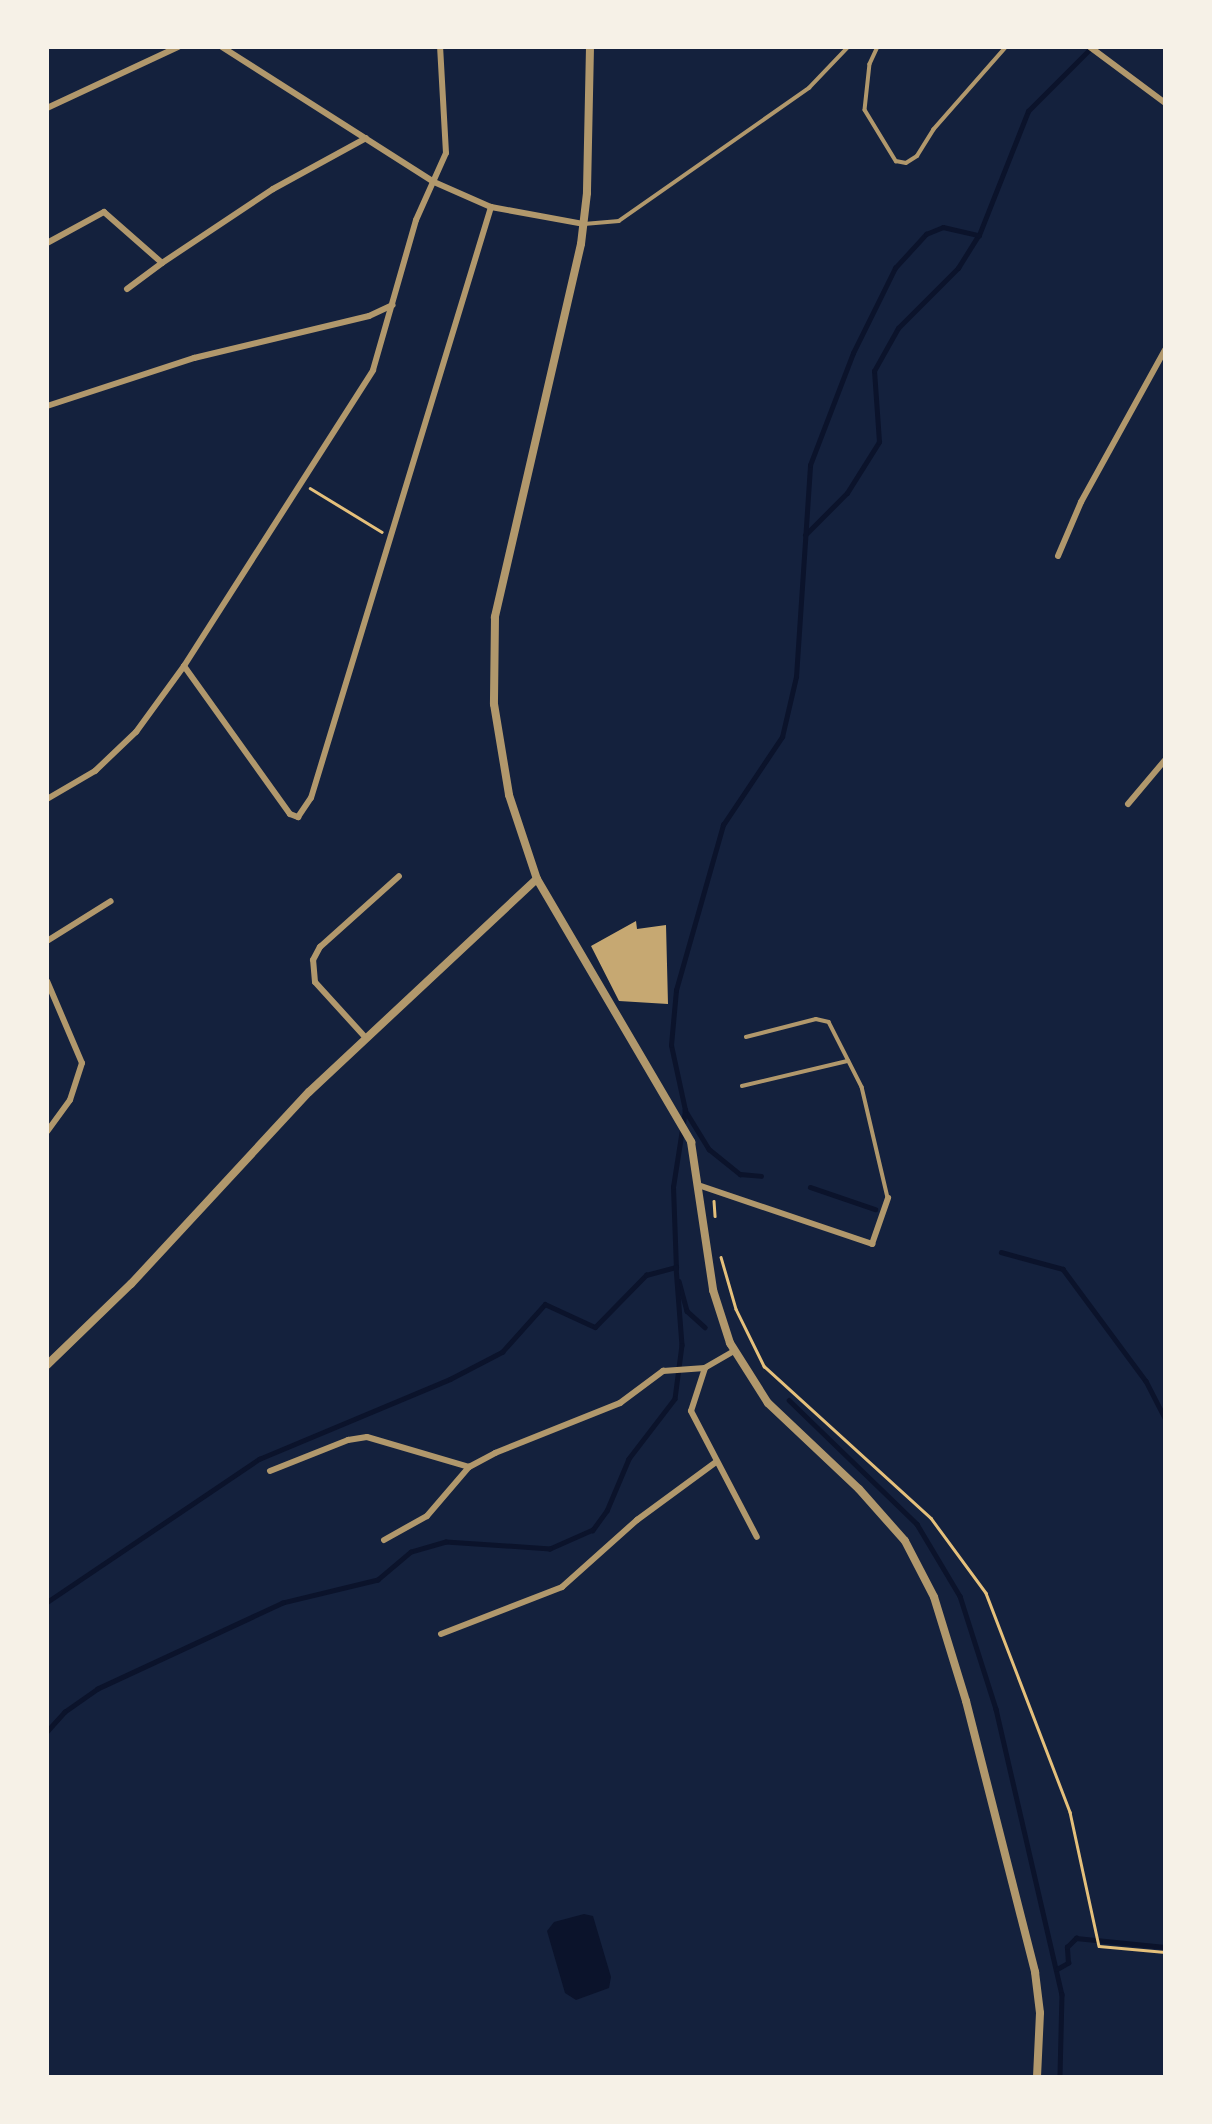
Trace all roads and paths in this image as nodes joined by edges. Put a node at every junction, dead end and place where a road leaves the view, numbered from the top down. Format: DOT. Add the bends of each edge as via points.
graph roads {
  1 [pos="178,47"];
  2 [pos="222,47"];
  3 [pos="440,47"];
  4 [pos="590,47"];
  5 [pos="848,47"];
  6 [pos="878,47"];
  7 [pos="1006,47"];
  8 [pos="1090,47"];
  9 [pos="1165,103"];
  10 [pos="47,108"];
  11 [pos="366,138"];
  12 [pos="434,182"];
  13 [pos="491,207"];
  14 [pos="584,224"];
  15 [pos="47,243"];
  16 [pos="162,263"];
  17 [pos="127,289"];
  18 [pos="393,305"];
  19 [pos="1164,349"];
  20 [pos="47,406"];
  21 [pos="299,481"];
  22 [pos="372,526"];
  23 [pos="1058,556"];
  24 [pos="184,666"];
  25 [pos="1164,761"];
  26 [pos="47,799"];
  27 [pos="1128,804"];
  28 [pos="399,876"];
  29 [pos="537,878"];
  30 [pos="111,901"];
  31 [pos="47,942"];
  32 [pos="47,981"];
  33 [pos="365,1037"];
  34 [pos="746,1037"];
  35 [pos="848,1061"];
  36 [pos="742,1086"];
  37 [pos="47,1132"];
  38 [pos="701,1186"];
  39 [pos="713,1191"];
  40 [pos="888,1198"];
  41 [pos="715,1218"];
  42 [pos="720,1253"];
  43 [pos="734,1351"];
  44 [pos="47,1365"];
  45 [pos="705,1368"];
  46 [pos="716,1462"];
  47 [pos="469,1467"];
  48 [pos="270,1471"];
  49 [pos="757,1537"];
  50 [pos="384,1540"];
  51 [pos="441,1634"];
  52 [pos="1165,1952"];
  53 [pos="1037,2077"];
  1 -- 10 [label="street"];
  2 -- 11 [label="street"];
  3 -- 12 [label="street" via="448,141"];
  4 -- 14 [label="street"];
  5 -- 14 [label="lane" via="800,95 620,221"];
  6 -- 7 [label="lane" via="870,64 865,110 896,161 905,163 917,156 933,130"];
  8 -- 9 [label="street"];
  11 -- 12 [label="street"];
  11 -- 16 [label="street" via="273,189"];
  12 -- 13 [label="street"];
  12 -- 18 [label="street" via="420,208"];
  13 -- 14 [label="street"];
  13 -- 24 [label="street" via="311,798 298,817 290,814"];
  14 -- 29 [label="street" via="503,578 493,644 502,760"];
  15 -- 16 [label="street" via="104,212"];
  16 -- 17 [label="street"];
  18 -- 20 [label="street" via="369,316 194,358"];
  18 -- 21 [label="street" via="373,370"];
  19 -- 23 [label="street" via="1080,502"];
  21 -- 22 [label="path"];
  21 -- 24 [label="street"];
  24 -- 26 [label="street" via="118,752"];
  25 -- 27 [label="street"];
  28 -- 33 [label="street" via="320,947 313,960 315,982"];
  29 -- 33 [label="street"];
  29 -- 38 [label="street" via="678,1118 694,1151"];
  30 -- 31 [label="street"];
  32 -- 37 [label="street" via="82,1063 70,1100"];
  33 -- 44 [label="street" via="270,1132 131,1284"];
  34 -- 35 [label="lane" via="824,1019"];
  35 -- 36 [label="lane"];
  35 -- 40 [label="lane" via="862,1087"];
  38 -- 39 [label="street"];
  38 -- 43 [label="street" via="713,1290"];
  39 -- 40 [label="street" via="872,1244"];
  39 -- 41 [label="path"];
  42 -- 52 [label="path" via="736,1310 764,1366 931,1518 986,1593 1070,1812 1099,1943"];
  43 -- 45 [label="street"];
  43 -- 53 [label="street" via="768,1404 835,1464 905,1541 934,1597 966,1701 1035,1972 1041,2013"];
  45 -- 46 [label="street" via="691,1411"];
  45 -- 47 [label="street" via="663,1371 620,1403"];
  46 -- 49 [label="street"];
  46 -- 51 [label="street" via="637,1520 562,1587"];
  47 -- 48 [label="street" via="367,1437"];
  47 -- 50 [label="street" via="427,1516"];
}
